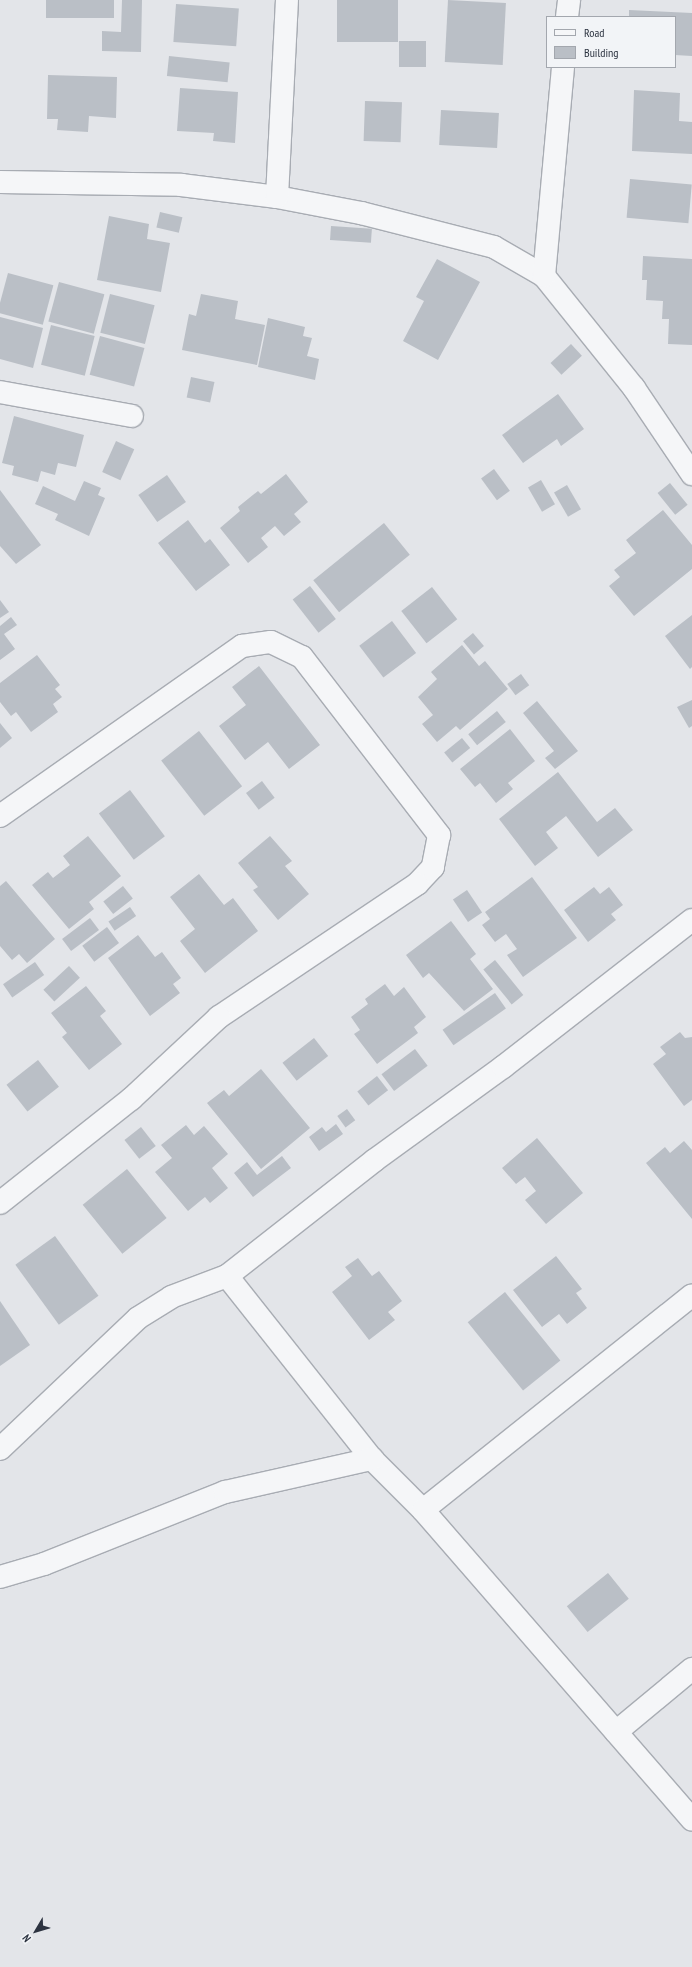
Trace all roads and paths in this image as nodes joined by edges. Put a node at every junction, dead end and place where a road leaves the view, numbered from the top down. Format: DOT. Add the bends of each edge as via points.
graph roads {
  1 [pos="287,0"];
  2 [pos="569,0"];
  3 [pos="567,16"];
  4 [pos="563,68"];
  5 [pos="0,182"];
  6 [pos="277,197"];
  7 [pos="544,276"];
  8 [pos="0,392"];
  9 [pos="132,416"];
  10 [pos="692,474"];
  11 [pos="0,816"];
  12 [pos="692,920"];
  13 [pos="3,1196"];
  14 [pos="227,1276"];
  15 [pos="692,1295"];
  16 [pos="0,1449"];
  17 [pos="372,1459"];
  18 [pos="423,1510"];
  19 [pos="0,1577"];
  20 [pos="692,1669"];
  21 [pos="616,1732"];
  22 [pos="692,1819"];
  1 -- 6 [label="street"];
  2 -- 3 [label="street"];
  4 -- 7 [label="street"];
  5 -- 6 [label="street" via="181,185"];
  6 -- 7 [label="street" via="361,213 494,247"];
  7 -- 10 [label="street" via="634,388"];
  8 -- 9 [label="street"];
  11 -- 13 [label="street" via="242,646 271,642 302,657 439,835 433,867 417,884 219,1017 142,1090"];
  12 -- 14 [label="street" via="503,1067 375,1160"];
  14 -- 16 [label="street" via="172,1297 138,1318"];
  14 -- 17 [label="street"];
  15 -- 18 [label="street"];
  17 -- 18 [label="street"];
  17 -- 19 [label="street" via="225,1492 44,1564"];
  18 -- 21 [label="street"];
  20 -- 21 [label="street"];
  21 -- 22 [label="street"];
}
